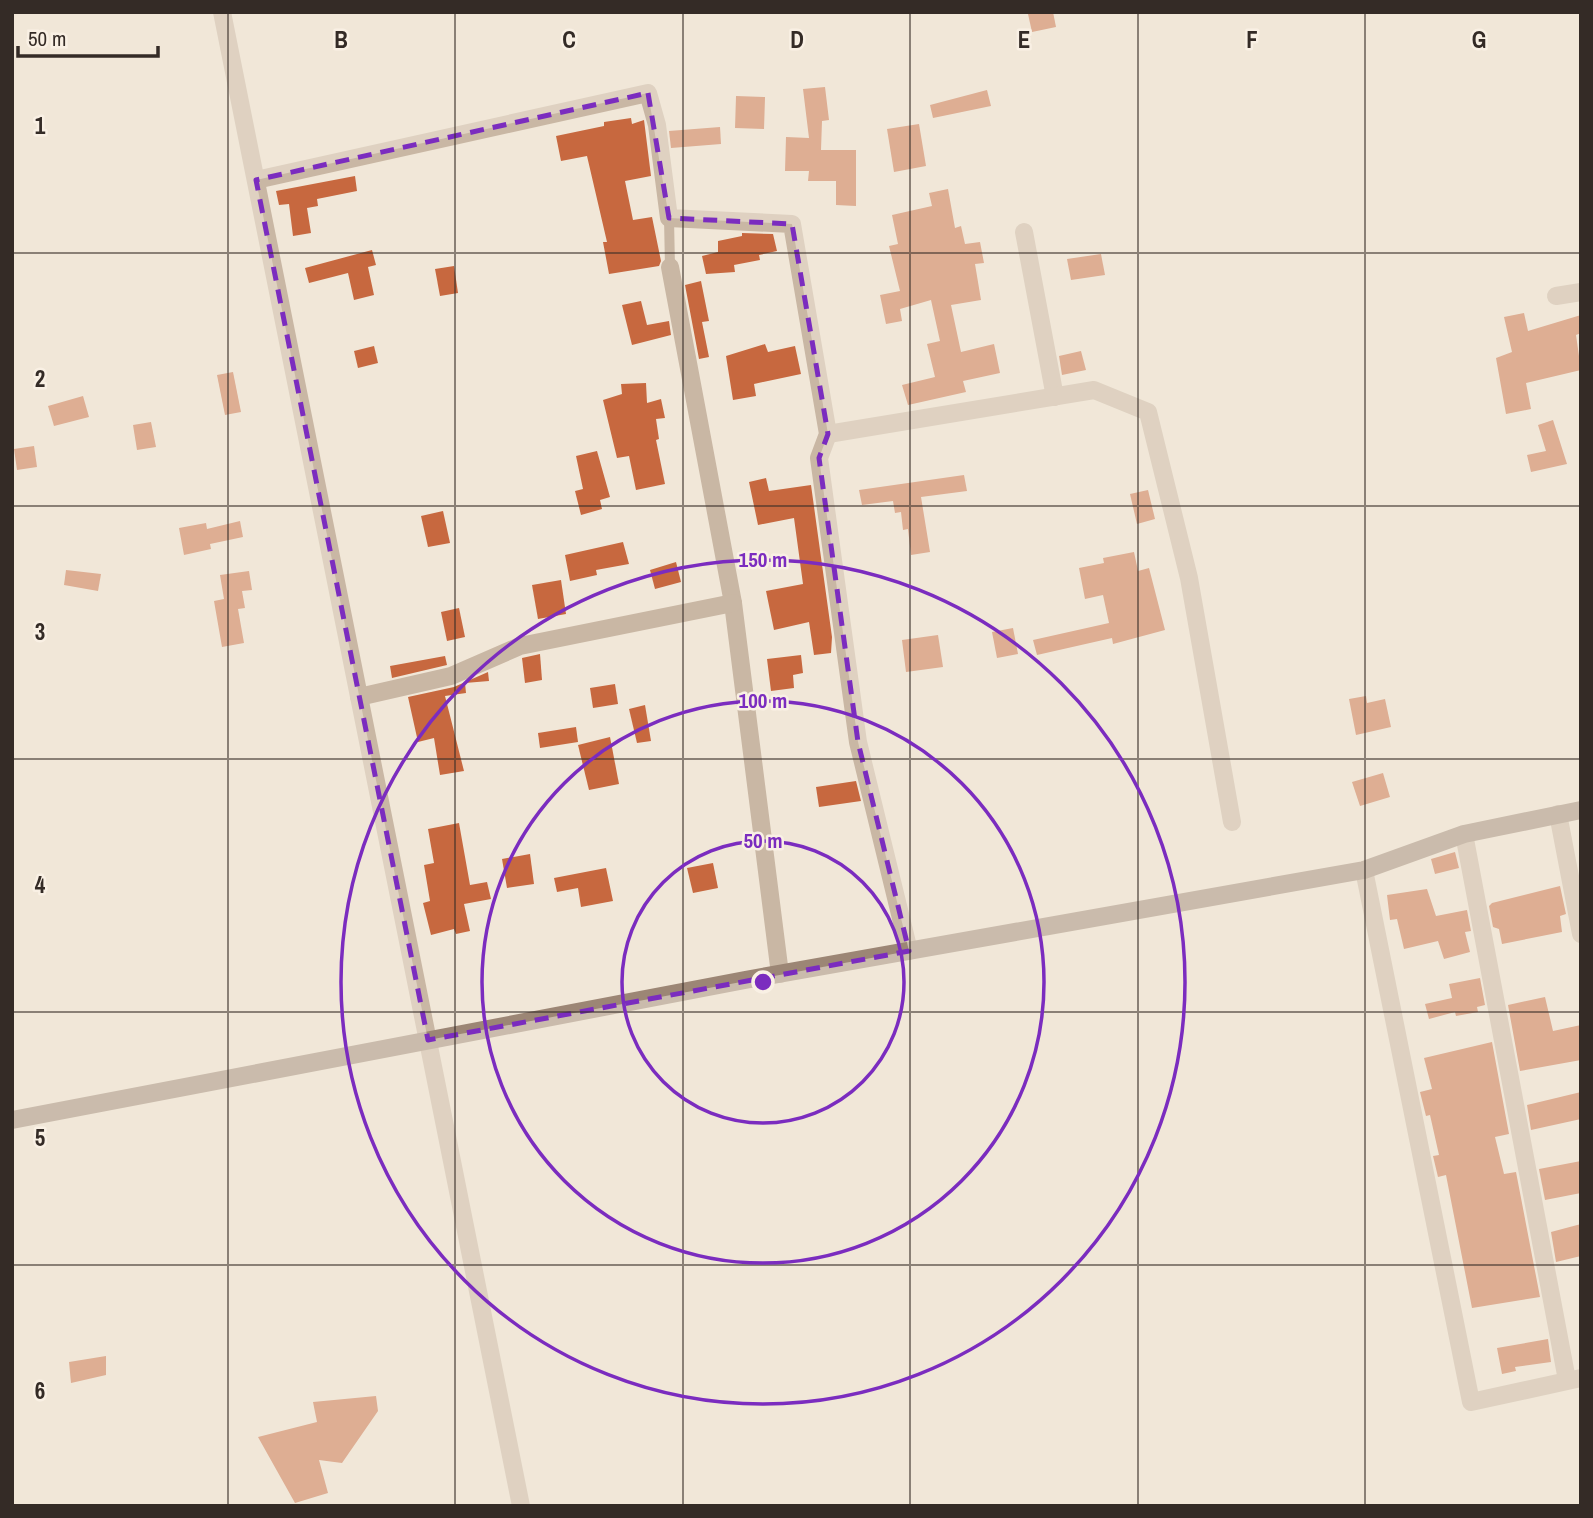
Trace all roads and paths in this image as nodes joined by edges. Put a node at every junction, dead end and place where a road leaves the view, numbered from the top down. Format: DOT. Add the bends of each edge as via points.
graph roads {
  1 [pos="222,12"];
  2 [pos="256,180"];
  3 [pos="669,218"];
  4 [pos="1024,232"];
  5 [pos="670,267"];
  6 [pos="1581,292"];
  7 [pos="1556,296"];
  8 [pos="1055,397"];
  9 [pos="828,434"];
  10 [pos="733,603"];
  11 [pos="359,697"];
  12 [pos="1581,810"];
  13 [pos="1558,814"];
  14 [pos="1232,822"];
  15 [pos="1464,834"];
  16 [pos="1364,870"];
  17 [pos="1581,934"];
  18 [pos="909,951"];
  19 [pos="780,974"];
  20 [pos="428,1040"];
  21 [pos="12,1120"];
  22 [pos="1574,1379"];
  23 [pos="522,1506"];
  1 -- 2 [label="street"];
  2 -- 3 [label="street" via="648,93 657,125"];
  2 -- 11 [label="street"];
  3 -- 5 [label="lane"];
  3 -- 9 [label="street" via="792,224"];
  4 -- 8 [label="street"];
  5 -- 10 [label="street"];
  6 -- 7 [label="street"];
  8 -- 9 [label="street"];
  8 -- 14 [label="street" via="1094,390 1148,412 1189,578"];
  9 -- 18 [label="street" via="819,458 858,742"];
  10 -- 11 [label="street" via="520,646 451,676"];
  10 -- 19 [label="street"];
  11 -- 20 [label="street"];
  12 -- 13 [label="street"];
  13 -- 15 [label="street"];
  13 -- 17 [label="street"];
  15 -- 16 [label="street"];
  15 -- 22 [label="street"];
  16 -- 18 [label="street"];
  16 -- 22 [label="street" via="1471,1402"];
  18 -- 19 [label="street"];
  19 -- 20 [label="street"];
  20 -- 21 [label="street"];
  20 -- 23 [label="street"];
}
